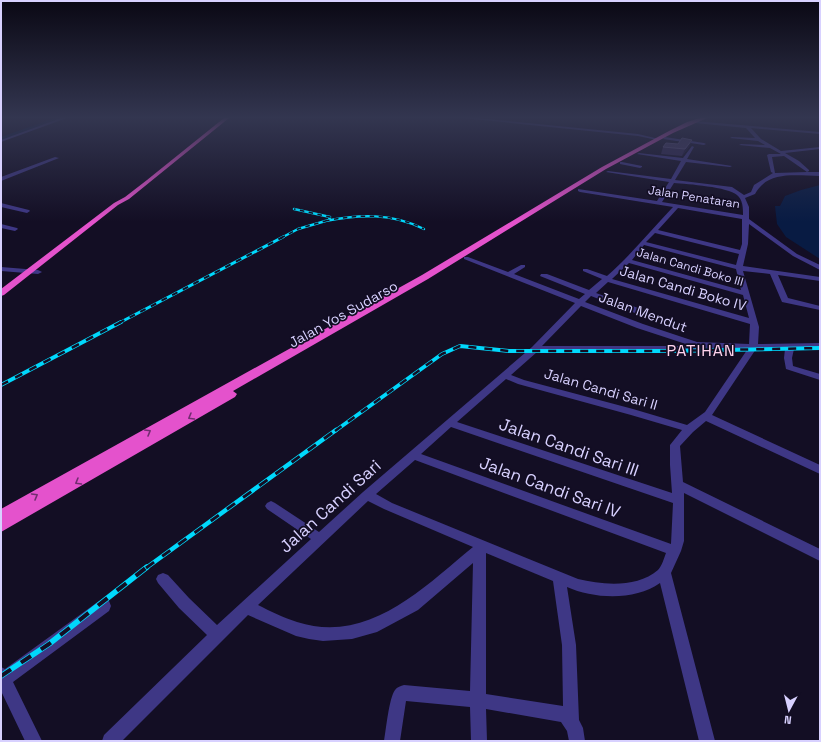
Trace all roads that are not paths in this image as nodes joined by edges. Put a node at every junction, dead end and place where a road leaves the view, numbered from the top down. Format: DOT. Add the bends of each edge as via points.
graph roads {
  1 [pos="183,153"];
  2 [pos="634,153"];
  3 [pos="688,153"];
  4 [pos="781,153"];
  5 [pos="639,154"];
  6 [pos="786,156"];
  7 [pos="57,158"];
  8 [pos="683,160"];
  9 [pos="622,163"];
  10 [pos="730,166"];
  11 [pos="640,167"];
  12 [pos="820,170"];
  13 [pos="807,171"];
  14 [pos="608,172"];
  15 [pos="773,172"];
  16 [pos="820,174"];
  17 [pos="1,179"];
  18 [pos="671,181"];
  19 [pos="756,186"];
  20 [pos="740,188"];
  21 [pos="580,190"];
  22 [pos="734,190"];
  23 [pos="746,196"];
  24 [pos="127,198"];
  25 [pos="659,203"];
  26 [pos="1,205"];
  27 [pos="677,206"];
  28 [pos="542,209"];
  29 [pos="27,211"];
  30 [pos="745,218"];
  31 [pos="1,226"];
  32 [pos="15,229"];
  33 [pos="654,231"];
  34 [pos="642,243"];
  35 [pos="743,253"];
  36 [pos="466,258"];
  37 [pos="628,261"];
  38 [pos="524,266"];
  39 [pos="739,268"];
  40 [pos="820,268"];
  41 [pos="1,270"];
  42 [pos="585,270"];
  43 [pos="28,272"];
  44 [pos="38,272"];
  45 [pos="773,272"];
  46 [pos="507,275"];
  47 [pos="544,276"];
  48 [pos="606,278"];
  49 [pos="820,279"];
  50 [pos="1,293"];
  51 [pos="590,293"];
  52 [pos="747,294"];
  53 [pos="1,302"];
  54 [pos="579,303"];
  55 [pos="820,308"];
  56 [pos="638,311"];
  57 [pos="753,322"];
  58 [pos="790,346"];
  59 [pos="820,346"];
  60 [pos="696,347"];
  61 [pos="750,347"];
  62 [pos="535,349"];
  63 [pos="506,376"];
  64 [pos="820,377"];
  65 [pos="705,416"];
  66 [pos="449,423"];
  67 [pos="690,429"];
  68 [pos="413,455"];
  69 [pos="820,470"];
  70 [pos="677,484"];
  71 [pos="367,495"];
  72 [pos="679,500"];
  73 [pos="271,506"];
  74 [pos="1,516"];
  75 [pos="1,526"];
  76 [pos="320,539"];
  77 [pos="482,548"];
  78 [pos="675,550"];
  79 [pos="820,555"];
  80 [pos="664,573"];
  81 [pos="559,577"];
  82 [pos="163,580"];
  83 [pos="104,606"];
  84 [pos="246,607"];
  85 [pos="217,635"];
  86 [pos="2,678"];
  87 [pos="478,700"];
  88 [pos="571,720"];
  89 [pos="34,741"];
  90 [pos="110,741"];
  91 [pos="392,741"];
  92 [pos="479,741"];
  93 [pos="577,741"];
  94 [pos="707,741"];
  1 -- 24 [label="highway"];
  2 -- 28 [label="highway, Jalan Yos Sudarso" via="604,168"];
  3 -- 8 [label="street"];
  4 -- 6 [label="street"];
  5 -- 8 [label="street"];
  5 -- 9 [label="highway, Jalan Yos Sudarso"];
  6 -- 13 [label="street"];
  6 -- 15 [label="street" via="769,155"];
  7 -- 17 [label="street"];
  8 -- 10 [label="street"];
  8 -- 18 [label="street"];
  9 -- 11 [label="street"];
  9 -- 14 [label="highway, Jalan Yos Sudarso"];
  12 -- 13 [label="street"];
  13 -- 15 [label="street"];
  14 -- 18 [label="street"];
  14 -- 21 [label="highway, Jalan Yos Sudarso"];
  15 -- 19 [label="street" via="760,180"];
  16 -- 19 [label="street" via="776,174"];
  18 -- 22 [label="street"];
  18 -- 25 [label="street"];
  19 -- 23 [label="street" via="753,193"];
  20 -- 22 [label="street"];
  21 -- 25 [label="street, Jalan Penataran"];
  21 -- 28 [label="highway, Jalan Yos Sudarso"];
  22 -- 23 [label="street"];
  23 -- 30 [label="street"];
  24 -- 43 [label="highway"];
  24 -- 44 [label="highway" via="123,204"];
  25 -- 27 [label="street, Jalan Penataran"];
  26 -- 29 [label="street"];
  27 -- 30 [label="street, Jalan Penataran"];
  27 -- 33 [label="street, Jalan Candi Sari"];
  28 -- 36 [label="highway, Jalan Yos Sudarso"];
  74 -- 28 [label="highway, Jalan Yos Sudarso, one-way"];
  30 -- 35 [label="street, Jalan Penataran"];
  30 -- 40 [label="street" via="795,255"];
  31 -- 32 [label="street"];
  33 -- 34 [label="street, Jalan Candi Sari"];
  33 -- 35 [label="street"];
  34 -- 37 [label="street, Jalan Candi Sari"];
  34 -- 39 [label="street"];
  35 -- 39 [label="street, Jalan Penataran"];
  36 -- 46 [label="street, Jalan Mendut"];
  36 -- 75 [label="highway, Jalan Yos Sudarso, one-way" via="432,280"];
  37 -- 48 [label="street, Jalan Candi Sari"];
  37 -- 52 [label="street, Jalan Candi Boko III"];
  38 -- 46 [label="street"];
  39 -- 45 [label="street"];
  39 -- 52 [label="street"];
  41 -- 43 [label="street"];
  42 -- 48 [label="street, Jalan Candi Boko IV"];
  43 -- 44 [label="street"];
  43 -- 50 [label="highway"];
  44 -- 53 [label="highway"];
  45 -- 49 [label="street"];
  45 -- 55 [label="street" via="785,300"];
  46 -- 54 [label="street, Jalan Mendut"];
  47 -- 51 [label="street"];
  48 -- 51 [label="street, Jalan Candi Sari"];
  48 -- 57 [label="street, Jalan Candi Boko IV"];
  51 -- 54 [label="street, Jalan Candi Sari"];
  51 -- 56 [label="street"];
  52 -- 57 [label="street"];
  54 -- 60 [label="street, Jalan Mendut"];
  54 -- 62 [label="street, Jalan Candi Sari"];
  57 -- 61 [label="street" via="755,327"];
  58 -- 59 [label="street"];
  58 -- 61 [label="street"];
  58 -- 64 [label="street" via="789,367"];
  60 -- 61 [label="street"];
  60 -- 62 [label="street"];
  61 -- 65 [label="street"];
  62 -- 63 [label="street, Jalan Candi Sari"];
  63 -- 66 [label="street, Jalan Candi Sari"];
  63 -- 67 [label="street, Jalan Candi Sari II"];
  65 -- 67 [label="street"];
  65 -- 69 [label="street"];
  66 -- 68 [label="street, Jalan Candi Sari"];
  66 -- 72 [label="street, Jalan Candi Sari III"];
  67 -- 70 [label="street" via="674,447"];
  68 -- 71 [label="street, Jalan Candi Sari"];
  68 -- 78 [label="street, Jalan Candi Sari IV"];
  70 -- 72 [label="street"];
  70 -- 79 [label="street"];
  71 -- 76 [label="street, Jalan Candi Sari"];
  71 -- 77 [label="street"];
  72 -- 78 [label="street" via="678,541"];
  73 -- 76 [label="street"];
  76 -- 84 [label="street, Jalan Candi Sari"];
  77 -- 81 [label="street"];
  77 -- 84 [label="street" via="413,605 372,627 352,632 309,632"];
  77 -- 87 [label="street"];
  78 -- 80 [label="street"];
  80 -- 81 [label="street" via="650,583 629,589 594,589 576,585"];
  80 -- 94 [label="street"];
  81 -- 88 [label="street" via="569,645"];
  82 -- 85 [label="street"];
  83 -- 86 [label="street"];
  84 -- 85 [label="street, Jalan Candi Sari"];
  85 -- 90 [label="street, Jalan Candi Sari"];
  86 -- 89 [label="street"];
  87 -- 88 [label="street" via="566,715"];
  87 -- 91 [label="street" via="404,693 399,699"];
  87 -- 92 [label="street"];
  88 -- 93 [label="street"];
}
